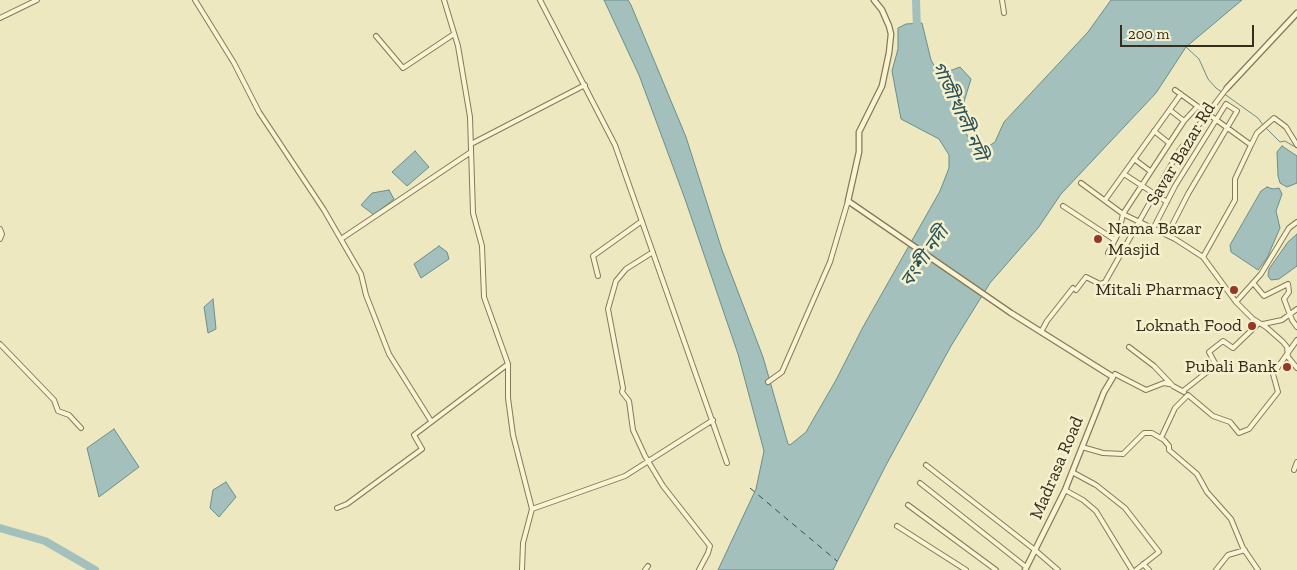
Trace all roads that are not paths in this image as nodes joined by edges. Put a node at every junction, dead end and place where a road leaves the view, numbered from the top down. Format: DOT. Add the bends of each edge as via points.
graph roads {
  1 [pos="37,0"];
  2 [pos="195,0"];
  3 [pos="442,0"];
  4 [pos="540,0"];
  5 [pos="874,0"];
  6 [pos="1002,0"];
  7 [pos="1004,13"];
  8 [pos="1297,14"];
  9 [pos="0,18"];
  10 [pos="454,34"];
  11 [pos="376,36"];
  12 [pos="585,85"];
  13 [pos="1227,88"];
  14 [pos="1175,90"];
  15 [pos="1181,94"];
  16 [pos="1197,107"];
  17 [pos="1170,110"];
  18 [pos="1206,114"];
  19 [pos="1216,120"];
  20 [pos="1184,121"];
  21 [pos="1228,128"];
  22 [pos="1154,131"];
  23 [pos="1297,133"];
  24 [pos="1292,138"];
  25 [pos="1169,143"];
  26 [pos="471,144"];
  27 [pos="1250,145"];
  28 [pos="1297,145"];
  29 [pos="471,152"];
  30 [pos="1134,160"];
  31 [pos="1150,171"];
  32 [pos="1124,174"];
  33 [pos="1082,183"];
  34 [pos="1142,185"];
  35 [pos="1154,193"];
  36 [pos="1105,200"];
  37 [pos="848,201"];
  38 [pos="1167,202"];
  39 [pos="1063,206"];
  40 [pos="1123,214"];
  41 [pos="642,221"];
  42 [pos="1138,221"];
  43 [pos="1297,222"];
  44 [pos="0,229"];
  45 [pos="1153,229"];
  46 [pos="1167,235"];
  47 [pos="341,238"];
  48 [pos="0,239"];
  49 [pos="1115,240"];
  50 [pos="653,252"];
  51 [pos="1108,253"];
  52 [pos="1203,257"];
  53 [pos="598,276"];
  54 [pos="1254,284"];
  55 [pos="1236,302"];
  56 [pos="1297,309"];
  57 [pos="1290,315"];
  58 [pos="1261,324"];
  59 [pos="1297,327"];
  60 [pos="1041,332"];
  61 [pos="1297,340"];
  62 [pos="0,344"];
  63 [pos="1130,347"];
  64 [pos="1288,352"];
  65 [pos="508,364"];
  66 [pos="1297,368"];
  67 [pos="1114,375"];
  68 [pos="768,382"];
  69 [pos="1171,385"];
  70 [pos="1183,391"];
  71 [pos="1188,395"];
  72 [pos="713,420"];
  73 [pos="432,421"];
  74 [pos="81,428"];
  75 [pos="1162,438"];
  76 [pos="1082,447"];
  77 [pos="649,462"];
  78 [pos="1297,462"];
  79 [pos="727,463"];
  80 [pos="926,465"];
  81 [pos="1294,470"];
  82 [pos="1072,472"];
  83 [pos="920,483"];
  84 [pos="1065,490"];
  85 [pos="908,505"];
  86 [pos="337,508"];
  87 [pos="532,509"];
  88 [pos="897,526"];
  89 [pos="1036,550"];
  90 [pos="1245,550"];
  91 [pos="1143,564"];
  92 [pos="1026,568"];
  93 [pos="522,570"];
  94 [pos="699,570"];
  95 [pos="966,570"];
  96 [pos="996,570"];
  97 [pos="1058,570"];
  98 [pos="1132,570"];
  99 [pos="1136,570"];
  100 [pos="1149,570"];
  101 [pos="1216,570"];
  102 [pos="1258,570"];
  1 -- 9 [label="street"];
  2 -- 47 [label="street" via="259,112"];
  3 -- 10 [label="street"];
  4 -- 12 [label="street"];
  5 -- 37 [label="street" via="889,26 889,53 882,86 859,132 859,152"];
  6 -- 7 [label="street"];
  8 -- 13 [label="street"];
  10 -- 11 [label="street" via="402,68"];
  10 -- 26 [label="street" via="470,117"];
  12 -- 26 [label="street"];
  12 -- 41 [label="street" via="614,145"];
  13 -- 18 [label="street"];
  14 -- 15 [label="street"];
  15 -- 16 [label="street"];
  15 -- 17 [label="street"];
  16 -- 18 [label="street"];
  16 -- 20 [label="street, Savar Bazar Rd"];
  17 -- 20 [label="street"];
  17 -- 22 [label="street"];
  18 -- 19 [label="street"];
  18 -- 35 [label="street"];
  19 -- 21 [label="street"];
  19 -- 21 [label="street, Savar Bazar Rd" via="1226,104 1237,111"];
  19 -- 38 [label="street, Savar Bazar Rd"];
  20 -- 25 [label="street, Savar Bazar Rd"];
  21 -- 27 [label="street"];
  21 -- 46 [label="street"];
  22 -- 25 [label="street"];
  22 -- 30 [label="street"];
  23 -- 24 [label="street"];
  24 -- 27 [label="street" via="1274,118 1257,132"];
  24 -- 28 [label="street"];
  25 -- 31 [label="street, Savar Bazar Rd"];
  26 -- 29 [label="street"];
  27 -- 52 [label="street" via="1235,179 1235,200"];
  29 -- 47 [label="street"];
  29 -- 65 [label="street" via="473,214 482,246 484,298"];
  30 -- 31 [label="street"];
  30 -- 32 [label="street"];
  31 -- 34 [label="street, Savar Bazar Rd"];
  32 -- 34 [label="street"];
  32 -- 36 [label="street"];
  33 -- 36 [label="street"];
  34 -- 35 [label="street"];
  34 -- 40 [label="street, Savar Bazar Rd"];
  35 -- 38 [label="street"];
  35 -- 42 [label="street"];
  36 -- 40 [label="street"];
  37 -- 60 [label="street"];
  37 -- 68 [label="street" via="830,262 799,334 782,372"];
  38 -- 45 [label="street, Savar Bazar Rd"];
  39 -- 49 [label="street"];
  40 -- 42 [label="street"];
  40 -- 49 [label="street, Savar Bazar Rd"];
  41 -- 50 [label="street"];
  41 -- 53 [label="street" via="593,256"];
  42 -- 45 [label="street"];
  42 -- 60 [label="street" via="1105,282 1100,284 1086,276"];
  43 -- 54 [label="street" via="1289,228"];
  44 -- 48 [label="street"];
  45 -- 46 [label="street"];
  46 -- 52 [label="street"];
  47 -- 73 [label="street" via="361,274 389,354"];
  49 -- 51 [label="street, Savar Bazar Rd"];
  50 -- 72 [label="street"];
  50 -- 77 [label="street" via="626,269 616,280 608,309 624,388 622,392 629,401 633,430"];
  52 -- 55 [label="street"];
  54 -- 55 [label="street"];
  54 -- 57 [label="street" via="1264,296 1288,284 1289,292 1284,299"];
  55 -- 58 [label="street"];
  56 -- 57 [label="street"];
  57 -- 58 [label="street" via="1274,323"];
  57 -- 59 [label="street"];
  58 -- 64 [label="street" via="1283,342"];
  58 -- 70 [label="street" via="1233,348 1223,341 1209,352 1216,365"];
  60 -- 67 [label="street"];
  61 -- 64 [label="street"];
  62 -- 74 [label="street" via="54,400 58,411 69,415"];
  63 -- 69 [label="street"];
  64 -- 66 [label="street"];
  64 -- 71 [label="street" via="1273,374 1278,392 1249,429 1239,433 1230,422 1213,416"];
  65 -- 73 [label="street"];
  65 -- 87 [label="street" via="510,417"];
  67 -- 69 [label="street" via="1146,390 1164,382"];
  67 -- 76 [label="street, Madrasa Road"];
  69 -- 70 [label="street"];
  70 -- 71 [label="street"];
  71 -- 75 [label="street" via="1175,408"];
  72 -- 77 [label="street"];
  72 -- 79 [label="street"];
  73 -- 86 [label="street" via="414,435 422,449"];
  75 -- 76 [label="street" via="1152,432 1144,433 1123,454"];
  75 -- 90 [label="street" via="1169,450 1197,474 1207,492 1231,519"];
  76 -- 82 [label="street, Madrasa Road"];
  77 -- 87 [label="street" via="626,476"];
  77 -- 94 [label="street" via="663,486 710,546"];
  78 -- 81 [label="street"];
  80 -- 89 [label="street"];
  82 -- 84 [label="street, Madrasa Road"];
  82 -- 91 [label="street" via="1096,485 1124,508 1159,552"];
  83 -- 92 [label="street"];
  84 -- 89 [label="street, Madrasa Road"];
  84 -- 98 [label="street" via="1096,511"];
  85 -- 96 [label="street"];
  87 -- 93 [label="street" via="523,543"];
  88 -- 95 [label="street"];
  89 -- 92 [label="street, Madrasa Road"];
  89 -- 97 [label="street"];
  90 -- 101 [label="street" via="1228,555"];
  90 -- 102 [label="street"];
  91 -- 99 [label="street"];
  91 -- 100 [label="street"];
}
